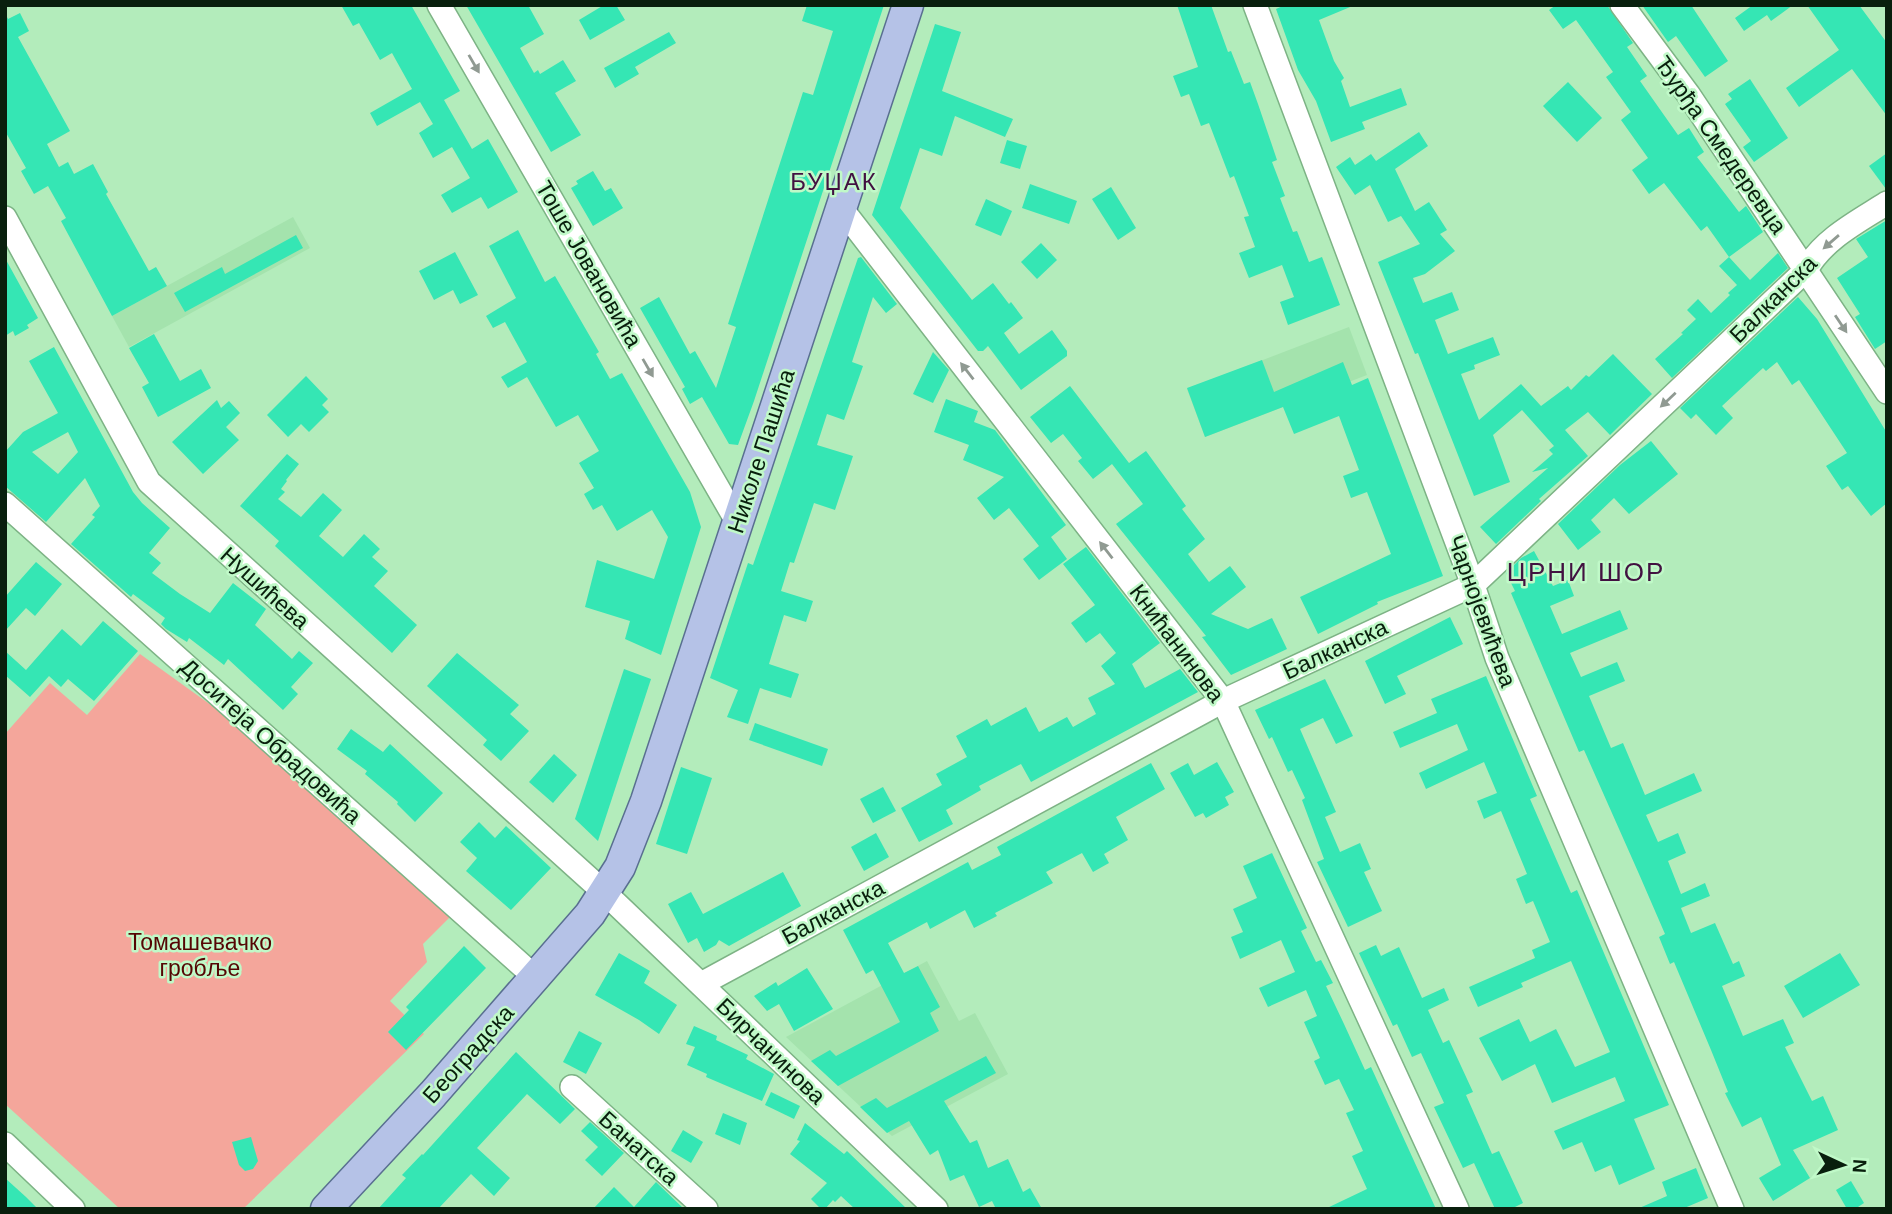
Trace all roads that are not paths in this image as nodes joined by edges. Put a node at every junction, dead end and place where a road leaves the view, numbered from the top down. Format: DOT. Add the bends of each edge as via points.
graph roads {
  1 [pos="439,5"];
  2 [pos="908,5"];
  3 [pos="1255,5"];
  4 [pos="1622,5"];
  5 [pos="1887,203"];
  6 [pos="841,208"];
  7 [pos="5,218"];
  8 [pos="1807,270"];
  9 [pos="1887,392"];
  10 [pos="5,504"];
  11 [pos="738,523"];
  12 [pos="1474,585"];
  13 [pos="1223,701"];
  14 [pos="605,893"];
  15 [pos="536,978"];
  16 [pos="701,984"];
  17 [pos="572,1087"];
  18 [pos="5,1144"];
  19 [pos="73,1209"];
  20 [pos="326,1209"];
  21 [pos="706,1209"];
  22 [pos="936,1209"];
  23 [pos="1457,1209"];
  24 [pos="1732,1209"];
  1 -- 11 [label="street, Тоше Јовановића, one-way"];
  2 -- 6 [label="main road, Николе Пашића"];
  3 -- 12 [label="street, Чарнојевићева"];
  4 -- 8 [label="street, Ђурђа Смедеревца"];
  5 -- 8 [label="street, Балканска, one-way" via="1839,234"];
  6 -- 11 [label="main road, Николе Пашића"];
  13 -- 6 [label="street, Книћанинова, one-way"];
  7 -- 14 [label="street, Нушићева" via="149,482"];
  8 -- 9 [label="street, Ђурђа Смедеревца, one-way"];
  8 -- 12 [label="street, Балканска, one-way"];
  10 -- 15 [label="street, Доситеја Обрадовића"];
  11 -- 14 [label="main road, Николе Пашића" via="638,825"];
  12 -- 13 [label="street, Балканска"];
  12 -- 24 [label="street, Чарнојевићева" via="1497,657"];
  13 -- 16 [label="street, Балканска"];
  13 -- 23 [label="street, Книћанинова"];
  14 -- 15 [label="main road, Београдска"];
  14 -- 16 [label="street, Бирчанинова"];
  15 -- 20 [label="main road, Београдска"];
  16 -- 22 [label="street, Бирчанинова"];
  17 -- 21 [label="street, Банатска"];
  18 -- 19 [label="street"];
}
